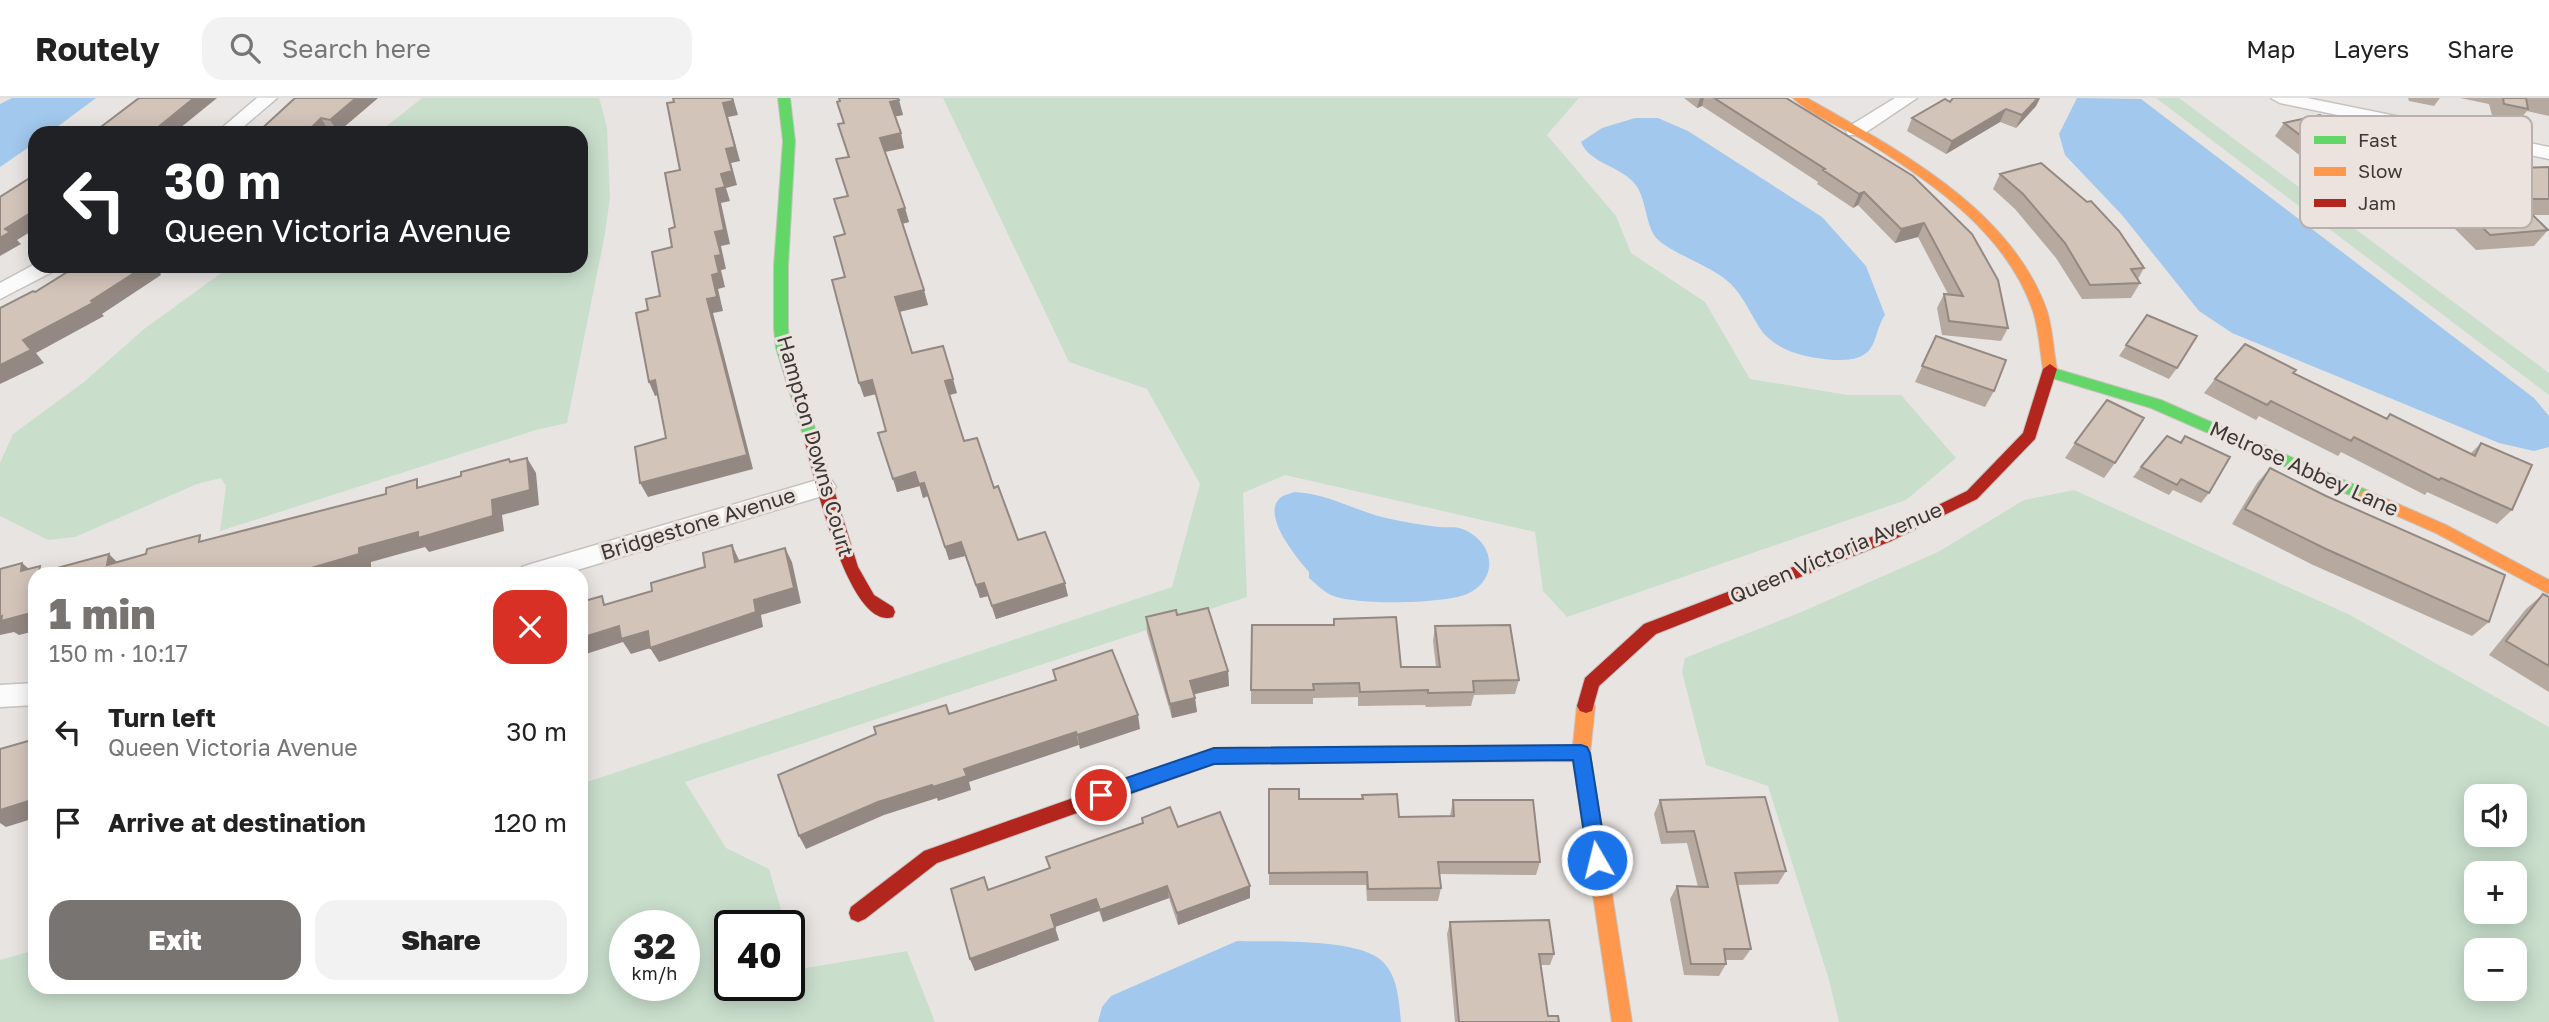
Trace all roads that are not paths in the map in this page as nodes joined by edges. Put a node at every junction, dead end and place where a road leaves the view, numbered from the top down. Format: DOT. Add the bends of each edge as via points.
graph roads {
  1 [pos="268,98"];
  2 [pos="785,98"];
  3 [pos="1799,98"];
  4 [pos="1908,98"];
  5 [pos="2280,98"];
  6 [pos="2374,116"];
  7 [pos="234,126"];
  8 [pos="1855,131"];
  9 [pos="34,273"];
  10 [pos="0,292"];
  11 [pos="2050,372"];
  12 [pos="824,486"];
  13 [pos="554,567"];
  14 [pos="2549,589"];
  15 [pos="887,612"];
  16 [pos="28,694"];
  17 [pos="0,696"];
  18 [pos="1581,753"];
  19 [pos="858,913"];
  20 [pos="1622,1022"];
  1 -- 7 [label="street"];
  2 -- 12 [label="street, Hampton Downs Court" via="790,131 779,318 783,348"];
  3 -- 8 [label="street, Queen Victoria Avenue"];
  4 -- 8 [label="street"];
  5 -- 6 [label="street"];
  8 -- 11 [label="street, Queen Victoria Avenue" via="1920,167 1972,210 2012,258 2039,308"];
  9 -- 10 [label="street"];
  11 -- 14 [label="street, Melrose Abbey Lane" via="2156,404 2441,529"];
  11 -- 18 [label="street, Queen Victoria Avenue" via="2030,435 1972,495 1884,538 1650,629 1591,682"];
  12 -- 13 [label="street, Bridgestone Avenue"];
  12 -- 15 [label="street, Hampton Downs Court" via="859,587 868,600"];
  16 -- 17 [label="street"];
  18 -- 19 [label="street" via="1214,756 931,857"];
  18 -- 20 [label="street, Queen Victoria Avenue"];
}
